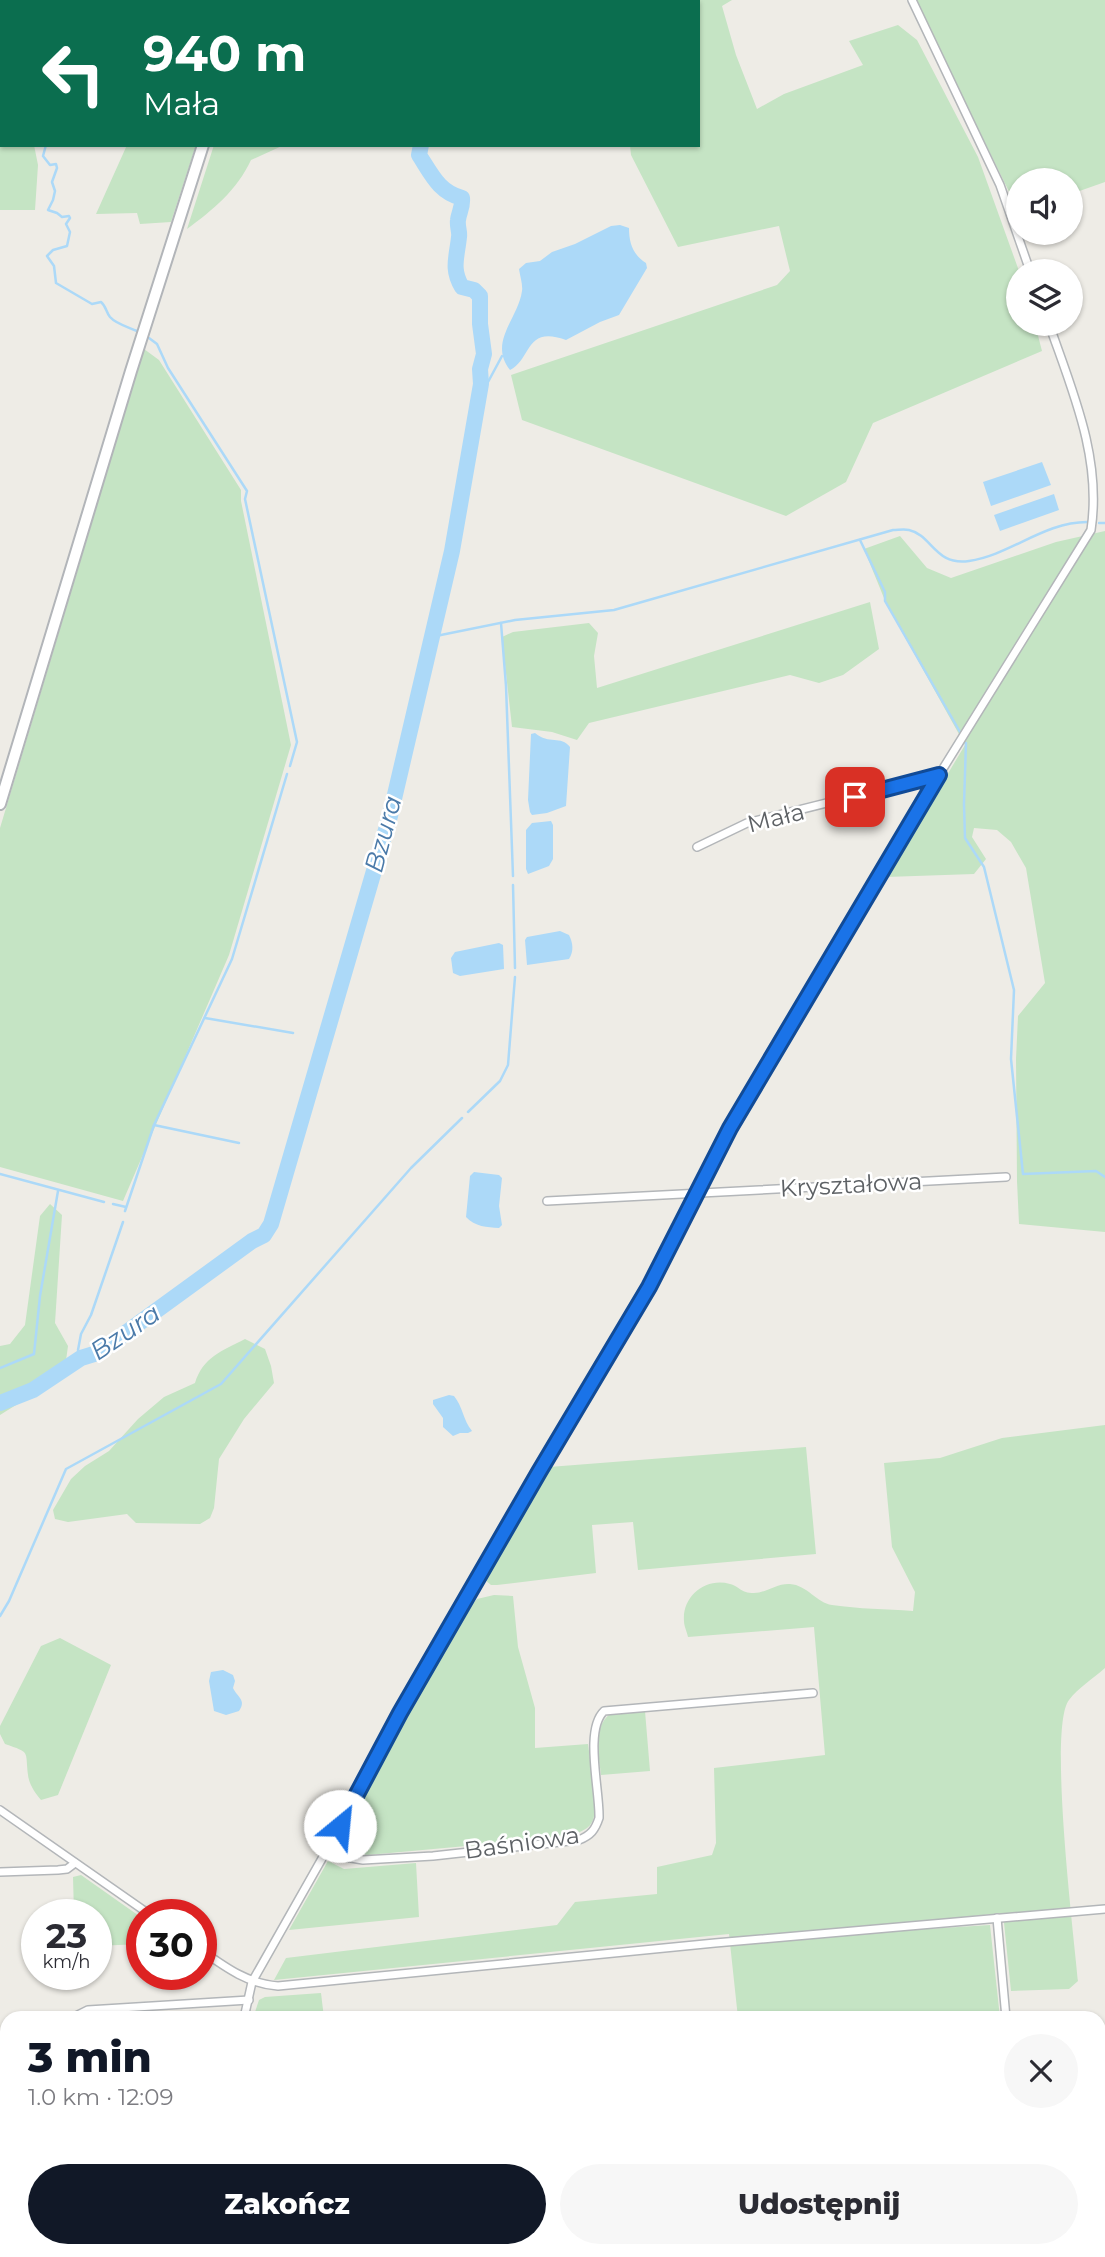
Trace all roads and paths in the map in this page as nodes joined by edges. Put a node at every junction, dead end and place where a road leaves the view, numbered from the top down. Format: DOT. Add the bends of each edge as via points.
graph roads {
  1 [pos="912,0"];
  2 [pos="202,147"];
  3 [pos="1026,259"];
  4 [pos="1053,336"];
  5 [pos="939,775"];
  6 [pos="0,804"];
  7 [pos="697,847"];
  8 [pos="1006,1177"];
  9 [pos="696,1194"];
  10 [pos="547,1201"];
  11 [pos="813,1693"];
  12 [pos="0,1810"];
  13 [pos="328,1848"];
  14 [pos="75,1863"];
  15 [pos="0,1872"];
  16 [pos="127,1899"];
  17 [pos="1105,1909"];
  18 [pos="997,1918"];
  19 [pos="217,1961"];
  20 [pos="252,1982"];
  21 [pos="249,2000"];
  22 [pos="86,2011"];
  23 [pos="246,2011"];
  24 [pos="1005,2011"];
  1 -- 3 [label="street" via="1000,185"];
  2 -- 6 [label="street"];
  4 -- 5 [label="street" via="1086,433 1093,492 1091,530"];
  5 -- 7 [label="street, Mała" via="747,823"];
  5 -- 9 [label="street" via="730,1128"];
  8 -- 9 [label="street, Kryształowa"];
  9 -- 10 [label="street, Kryształowa"];
  9 -- 13 [label="street" via="649,1287 400,1713"];
  11 -- 13 [label="street, Baśniowa" via="604,1710 598,1716 595,1739 599,1818 589,1836 579,1840 363,1860"];
  12 -- 14 [label="street"];
  13 -- 20 [label="street"];
  14 -- 15 [label="street" via="67,1869"];
  14 -- 16 [label="street"];
  17 -- 18 [label="street"];
  18 -- 20 [label="street" via="289,1986"];
  18 -- 24 [label="street"];
  19 -- 20 [label="street"];
  20 -- 21 [label="street"];
  21 -- 22 [label="street"];
  21 -- 23 [label="street"];
}
